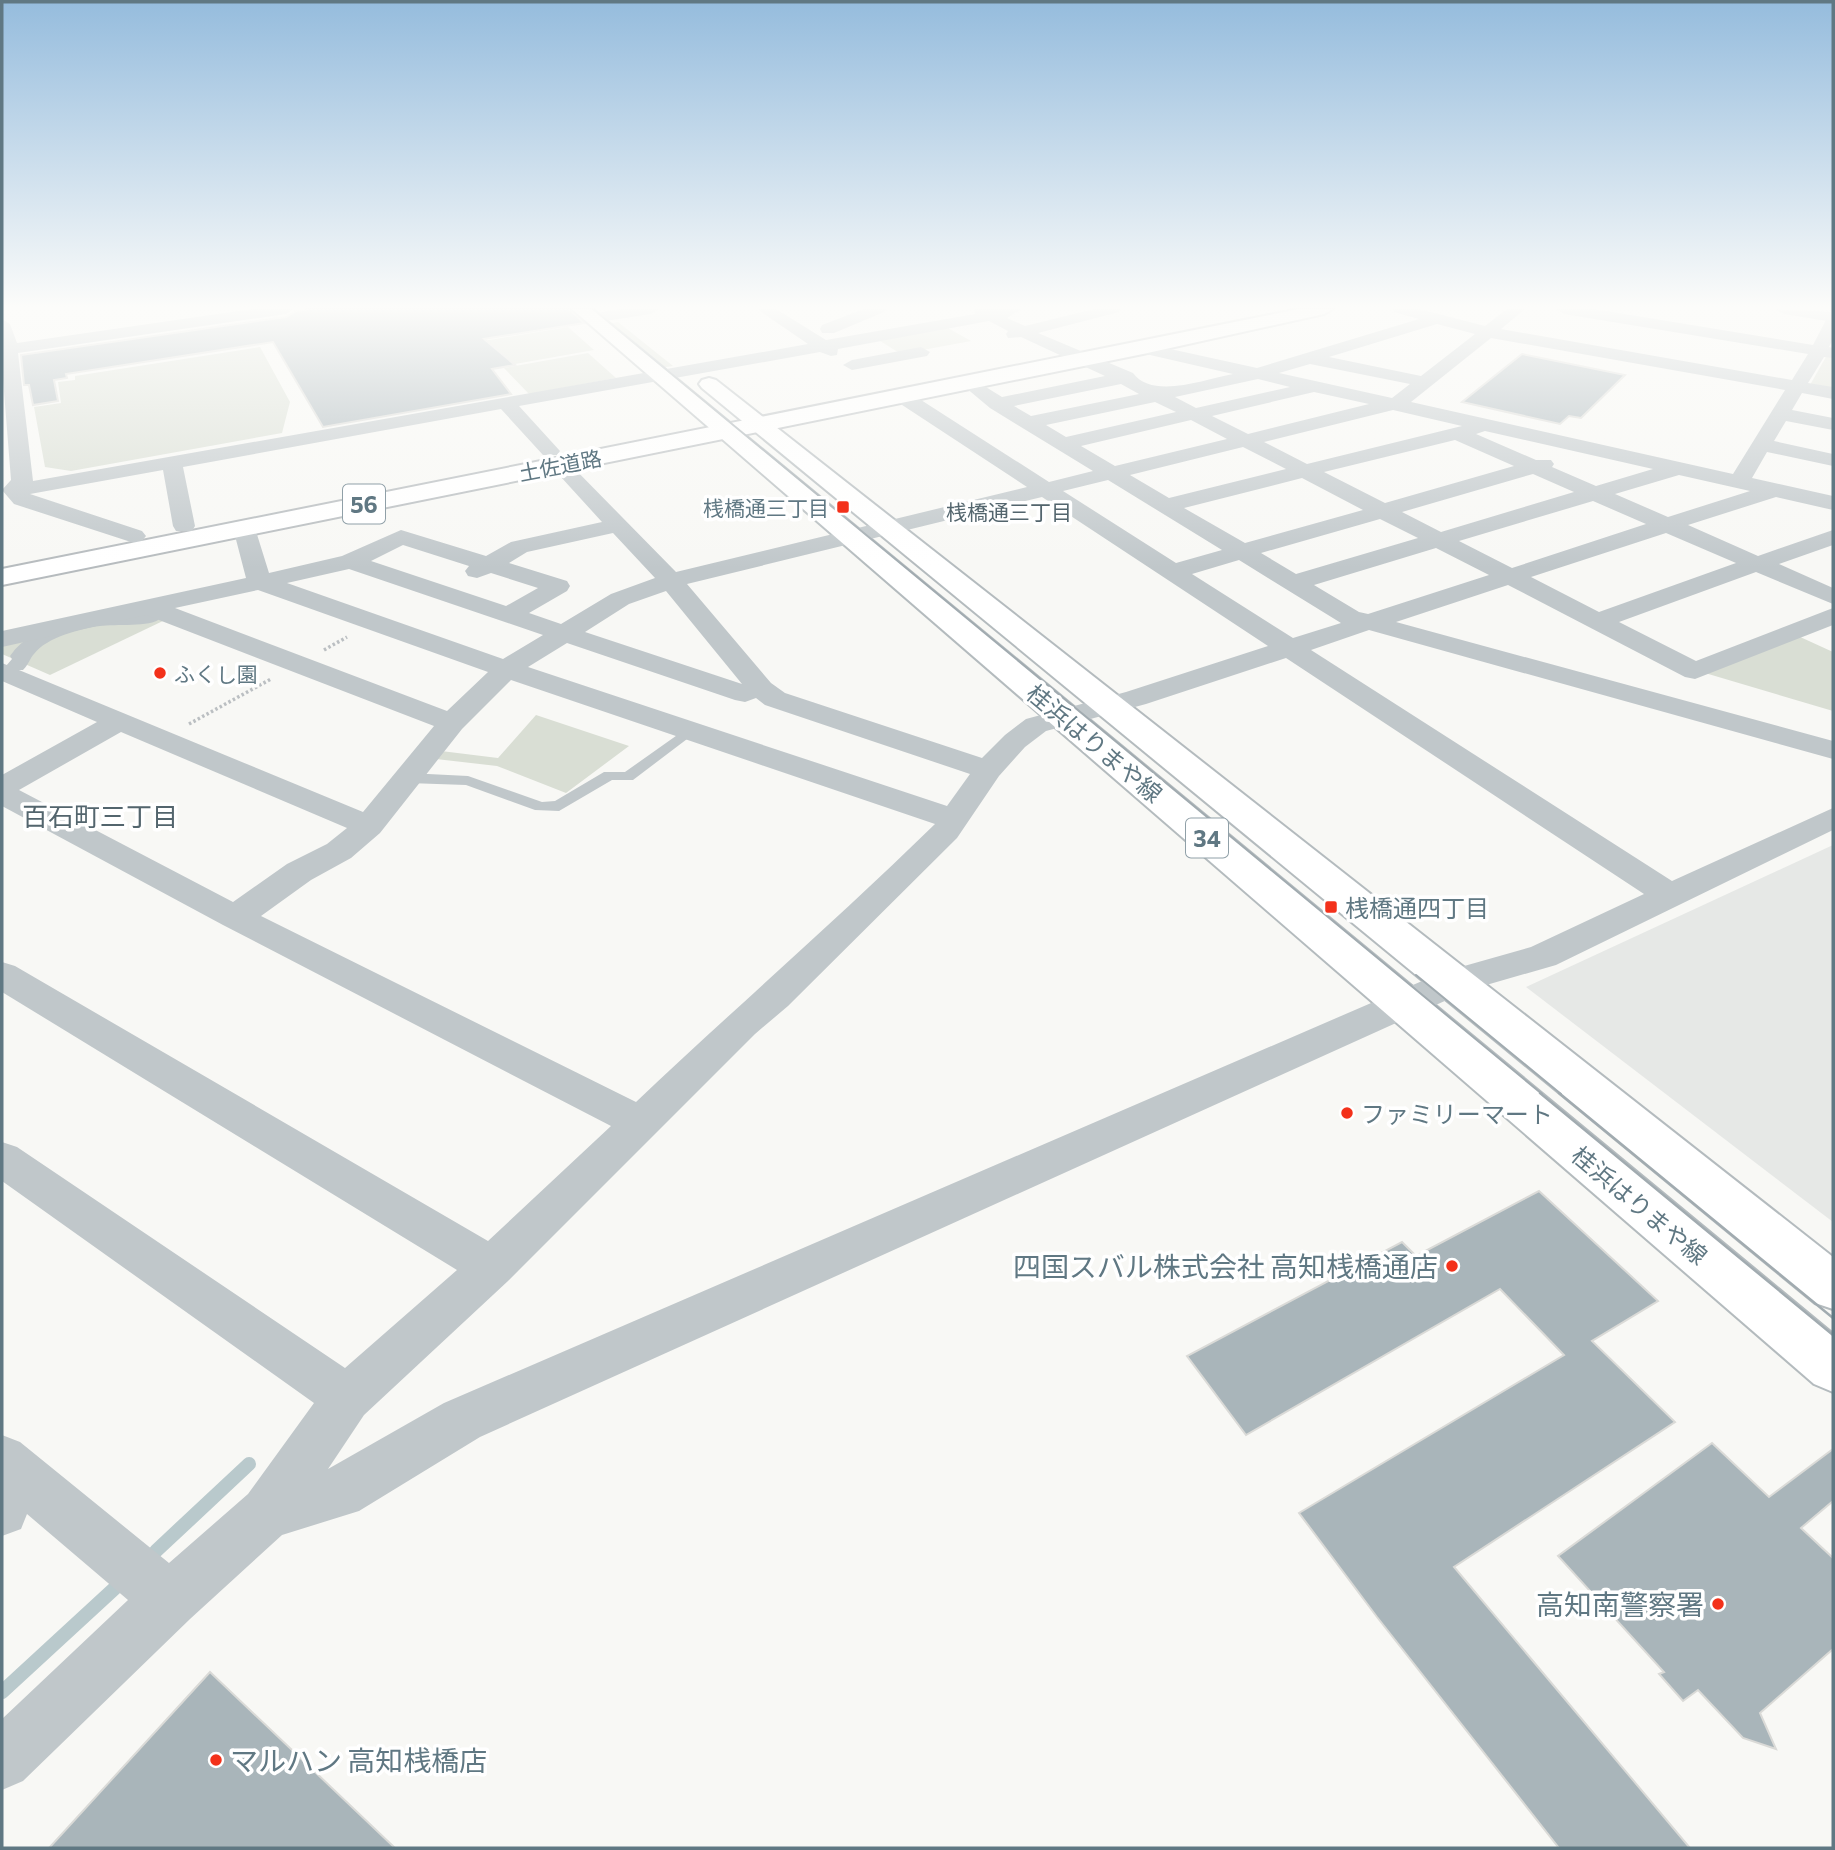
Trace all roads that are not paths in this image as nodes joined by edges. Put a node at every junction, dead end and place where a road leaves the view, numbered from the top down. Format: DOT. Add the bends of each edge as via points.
graph roads {
  1 [pos="11,395"];
  2 [pos="544,395"];
  3 [pos="703,395"];
  4 [pos="842,395"];
  5 [pos="899,395"];
  6 [pos="988,395"];
  7 [pos="1038,395"];
  8 [pos="1156,395"];
  9 [pos="1157,395"];
  10 [pos="1276,395"];
  11 [pos="1360,395"];
  12 [pos="1408,395"];
  13 [pos="1791,395"];
  14 [pos="506,402"];
  15 [pos="1398,403"];
  16 [pos="997,404"];
  17 [pos="1780,414"];
  18 [pos="1196,415"];
  19 [pos="736,422"];
  20 [pos="1490,424"];
  21 [pos="1833,425"];
  22 [pos="1455,433"];
  23 [pos="1020,436"];
  24 [pos="1245,439"];
  25 [pos="1055,440"];
  26 [pos="1762,446"];
  27 [pos="1598,449"];
  28 [pos="983,450"];
  29 [pos="555,458"];
  30 [pos="1833,460"];
  31 [pos="172,463"];
  32 [pos="1535,467"];
  33 [pos="1681,468"];
  34 [pos="1306,471"];
  35 [pos="1109,473"];
  36 [pos="1739,481"];
  37 [pos="7,490"];
  38 [pos="1045,490"];
  39 [pos="1774,490"];
  40 [pos="1595,493"];
  41 [pos="1833,503"];
  42 [pos="1164,506"];
  43 [pos="1380,510"];
  44 [pos="1668,524"];
  45 [pos="619,525"];
  46 [pos="184,526"];
  47 [pos="244,528"];
  48 [pos="891,528"];
  49 [pos="134,536"];
  50 [pos="1833,537"];
  51 [pos="850,538"];
  52 [pos="1439,540"];
  53 [pos="1240,551"];
  54 [pos="2,561"];
  55 [pos="350,562"];
  56 [pos="1756,563"];
  57 [pos="489,564"];
  58 [pos="1172,572"];
  59 [pos="1509,575"];
  60 [pos="2,577"];
  61 [pos="671,581"];
  62 [pos="260,582"];
  63 [pos="1293,583"];
  64 [pos="440,591"];
  65 [pos="1833,597"];
  66 [pos="148,612"];
  67 [pos="510,614"];
  68 [pos="1833,616"];
  69 [pos="1597,621"];
  70 [pos="1368,623"];
  71 [pos="382,624"];
  72 [pos="566,633"];
  73 [pos="2,639"];
  74 [pos="1289,648"];
  75 [pos="18,667"];
  76 [pos="506,669"];
  77 [pos="1695,671"];
  78 [pos="753,691"];
  79 [pos="1107,705"];
  80 [pos="1681,707"];
  81 [pos="1064,716"];
  82 [pos="118,722"];
  83 [pos="452,723"];
  84 [pos="694,731"];
  85 [pos="1833,750"];
  86 [pos="988,770"];
  87 [pos="408,778"];
  88 [pos="2,787"];
  89 [pos="2,794"];
  90 [pos="1833,818"];
  91 [pos="956,820"];
  92 [pos="369,826"];
  93 [pos="1669,895"];
  94 [pos="235,918"];
  95 [pos="2,975"];
  96 [pos="1456,981"];
  97 [pos="1402,1005"];
  98 [pos="640,1122"];
  99 [pos="2,1160"];
  100 [pos="492,1267"];
  101 [pos="1833,1287"];
  102 [pos="1833,1367"];
  103 [pos="347,1398"];
  104 [pos="2,1460"];
  105 [pos="267,1513"];
  106 [pos="170,1599"];
  107 [pos="2,1760"];
  1 -- 37 [label="street" via="22,481"];
  2 -- 14 [label="street"];
  3 -- 19 [label="main road, 桂浜はりまや線 / 34"];
  4 -- 19 [label="main road, 土佐道路 / 56"];
  5 -- 28 [label="street"];
  6 -- 16 [label="street"];
  7 -- 16 [label="street"];
  8 -- 23 [label="street"];
  9 -- 18 [label="street"];
  10 -- 18 [label="street"];
  11 -- 15 [label="street"];
  12 -- 15 [label="street"];
  13 -- 17 [label="street"];
  14 -- 29 [label="street"];
  14 -- 31 [label="street"];
  15 -- 20 [label="street"];
  15 -- 22 [label="street"];
  15 -- 24 [label="street"];
  16 -- 23 [label="street"];
  17 -- 21 [label="street"];
  17 -- 26 [label="street"];
  18 -- 24 [label="street"];
  18 -- 25 [label="street"];
  19 -- 29 [label="main road, 土佐道路 / 56"];
  19 -- 48 [label="main road, 桂浜はりまや線 / 34"];
  19 -- 51 [label="main road, 桂浜はりまや線 / 34"];
  20 -- 22 [label="street"];
  20 -- 27 [label="street"];
  22 -- 32 [label="street"];
  22 -- 34 [label="street"];
  23 -- 25 [label="street"];
  23 -- 28 [label="street"];
  24 -- 34 [label="street"];
  24 -- 35 [label="street"];
  25 -- 35 [label="street"];
  26 -- 30 [label="street"];
  26 -- 36 [label="street"];
  27 -- 32 [label="street"];
  27 -- 33 [label="street"];
  28 -- 38 [label="street"];
  29 -- 45 [label="street"];
  29 -- 46 [label="main road, 土佐道路 / 56"];
  29 -- 47 [label="main road, 土佐道路 / 56"];
  31 -- 37 [label="street"];
  31 -- 46 [label="street"];
  32 -- 40 [label="street"];
  32 -- 43 [label="street"];
  33 -- 36 [label="street"];
  33 -- 40 [label="street"];
  34 -- 42 [label="street"];
  34 -- 43 [label="street"];
  35 -- 38 [label="street"];
  35 -- 42 [label="street"];
  36 -- 39 [label="street"];
  37 -- 49 [label="street"];
  38 -- 48 [label="street"];
  38 -- 58 [label="street"];
  39 -- 41 [label="street"];
  39 -- 44 [label="street"];
  40 -- 44 [label="street"];
  40 -- 52 [label="street"];
  42 -- 53 [label="street"];
  43 -- 52 [label="street"];
  43 -- 53 [label="street"];
  44 -- 56 [label="street"];
  44 -- 59 [label="street"];
  45 -- 57 [label="street" via="519,547"];
  45 -- 61 [label="street"];
  46 -- 49 [label="main road, 土佐道路 / 56"];
  47 -- 60 [label="main road, 土佐道路 / 56"];
  47 -- 62 [label="street"];
  48 -- 51 [label="street"];
  48 -- 79 [label="main road, 桂浜はりまや線 / 34"];
  49 -- 54 [label="main road, 土佐道路 / 56"];
  50 -- 56 [label="street"];
  51 -- 61 [label="street"];
  51 -- 81 [label="main road, 桂浜はりまや線 / 34"];
  52 -- 59 [label="street"];
  52 -- 63 [label="street"];
  53 -- 58 [label="street"];
  53 -- 63 [label="street"];
  55 -- 57 [label="street" via="401,537"];
  55 -- 62 [label="street"];
  55 -- 64 [label="street"];
  56 -- 65 [label="street"];
  56 -- 69 [label="street"];
  57 -- 64 [label="street"];
  57 -- 67 [label="street" via="558,586"];
  58 -- 74 [label="street"];
  59 -- 69 [label="street"];
  59 -- 70 [label="street"];
  61 -- 72 [label="street" via="620,599"];
  61 -- 78 [label="street"];
  62 -- 66 [label="street"];
  62 -- 71 [label="street"];
  63 -- 70 [label="street"];
  64 -- 67 [label="street"];
  64 -- 71 [label="street"];
  66 -- 73 [label="street"];
  66 -- 75 [label="street" via="55,632 27,646"];
  66 -- 83 [label="street"];
  67 -- 72 [label="street"];
  68 -- 77 [label="street"];
  69 -- 77 [label="street"];
  70 -- 74 [label="street"];
  70 -- 80 [label="street"];
  71 -- 76 [label="street"];
  72 -- 76 [label="street"];
  72 -- 78 [label="street"];
  74 -- 79 [label="street"];
  74 -- 93 [label="street"];
  75 -- 82 [label="street"];
  76 -- 83 [label="street"];
  76 -- 84 [label="street"];
  77 -- 80 [label="street"];
  78 -- 84 [label="street"];
  78 -- 86 [label="street"];
  79 -- 81 [label="street"];
  79 -- 96 [label="main road, 桂浜はりまや線 / 34"];
  80 -- 85 [label="street"];
  81 -- 86 [label="street" via="1035,724"];
  81 -- 97 [label="main road, 桂浜はりまや線 / 34"];
  82 -- 88 [label="street"];
  82 -- 92 [label="street"];
  83 -- 87 [label="street"];
  84 -- 87 [label="lane" via="628,777 609,775 559,806 541,807 468,781"];
  84 -- 91 [label="street"];
  86 -- 91 [label="street"];
  87 -- 92 [label="street"];
  89 -- 94 [label="street"];
  90 -- 93 [label="street"];
  91 -- 98 [label="street" via="861,916"];
  92 -- 94 [label="street" via="339,852 299,872"];
  93 -- 96 [label="street" via="1543,956"];
  94 -- 98 [label="street"];
  95 -- 100 [label="street"];
  96 -- 97 [label="street"];
  96 -- 101 [label="main road, 桂浜はりまや線 / 34"];
  97 -- 102 [label="main road, 桂浜はりまや線 / 34"];
  97 -- 105 [label="street" via="462,1420 340,1492"];
  98 -- 100 [label="street"];
  99 -- 103 [label="street"];
  100 -- 103 [label="street"];
  103 -- 105 [label="street"];
  104 -- 106 [label="street"];
  105 -- 106 [label="street"];
  106 -- 107 [label="street"];
}
